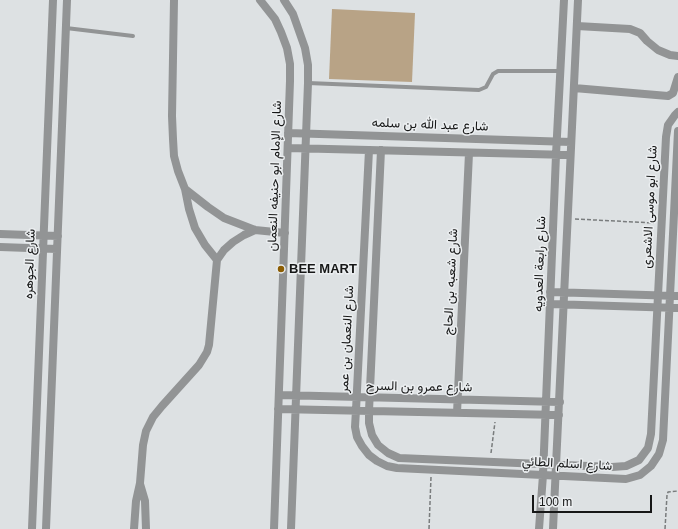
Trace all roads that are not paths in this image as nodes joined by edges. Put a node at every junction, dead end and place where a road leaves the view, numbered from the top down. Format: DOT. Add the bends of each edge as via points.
graph roads {
  1 [pos="53,0"];
  2 [pos="67,0"];
  3 [pos="174,0"];
  4 [pos="260,0"];
  5 [pos="284,0"];
  6 [pos="564,0"];
  7 [pos="578,0"];
  8 [pos="577,26"];
  9 [pos="66,28"];
  10 [pos="133,36"];
  11 [pos="678,56"];
  12 [pos="561,71"];
  13 [pos="678,77"];
  14 [pos="308,83"];
  15 [pos="574,88"];
  16 [pos="678,112"];
  17 [pos="678,131"];
  18 [pos="288,133"];
  19 [pos="306,134"];
  20 [pos="557,141"];
  21 [pos="571,142"];
  22 [pos="288,148"];
  23 [pos="306,148"];
  24 [pos="369,150"];
  25 [pos="381,150"];
  26 [pos="469,153"];
  27 [pos="556,155"];
  28 [pos="570,155"];
  29 [pos="185,189"];
  30 [pos="255,230"];
  31 [pos="285,233"];
  32 [pos="0,234"];
  33 [pos="44,235"];
  34 [pos="58,236"];
  35 [pos="0,247"];
  36 [pos="43,249"];
  37 [pos="57,250"];
  38 [pos="217,260"];
  39 [pos="550,292"];
  40 [pos="564,293"];
  41 [pos="658,296"];
  42 [pos="674,296"];
  43 [pos="550,304"];
  44 [pos="564,305"];
  45 [pos="657,307"];
  46 [pos="669,308"];
  47 [pos="678,308"];
  48 [pos="279,396"];
  49 [pos="296,396"];
  50 [pos="356,397"];
  51 [pos="370,398"];
  52 [pos="458,400"];
  53 [pos="546,402"];
  54 [pos="560,402"];
  55 [pos="278,408"];
  56 [pos="296,409"];
  57 [pos="356,410"];
  58 [pos="369,411"];
  59 [pos="457,413"];
  60 [pos="545,415"];
  61 [pos="559,415"];
  62 [pos="544,464"];
  63 [pos="557,464"];
  64 [pos="543,475"];
  65 [pos="556,476"];
  66 [pos="140,484"];
  67 [pos="32,529"];
  68 [pos="46,529"];
  69 [pos="134,529"];
  70 [pos="146,529"];
  71 [pos="274,529"];
  72 [pos="291,529"];
  73 [pos="539,529"];
  74 [pos="553,529"];
  1 -- 33 [label="street, شارع الجوهره"];
  2 -- 9 [label="street, شارع الجوهره"];
  3 -- 29 [label="street" via="173,139 176,164"];
  4 -- 18 [label="street, شارع الإمام ابو حنيفه النعمان" via="275,19 287,48 290,64"];
  5 -- 14 [label="street" via="293,14 304,48 308,65"];
  6 -- 12 [label="street, شارع رابعة العدويه"];
  7 -- 8 [label="street, شارع رابعة العدويه"];
  8 -- 11 [label="street" via="630,29 640,33 658,50"];
  8 -- 15 [label="street, شارع رابعة العدويه"];
  9 -- 10 [label="lane"];
  9 -- 34 [label="street, شارع الجوهره"];
  12 -- 14 [label="lane" via="498,71 493,74 486,87 479,90"];
  12 -- 20 [label="street, شارع رابعة العدويه"];
  13 -- 15 [label="street" via="673,93 668,96"];
  14 -- 19 [label="street"];
  15 -- 21 [label="street, شارع رابعة العدويه"];
  16 -- 41 [label="street, شارع ابو موسى الاشعرى" via="668,125 666,137"];
  17 -- 42 [label="street, شارع ابو موسى الاشعرى"];
  18 -- 19 [label="street, شارع عبد الله بن سلمه"];
  18 -- 22 [label="street, شارع الإمام ابو حنيفه النعمان"];
  19 -- 20 [label="street, شارع عبد الله بن سلمه"];
  19 -- 23 [label="street"];
  20 -- 21 [label="street, شارع عبد الله بن سلمه"];
  20 -- 27 [label="street, شارع رابعة العدويه"];
  21 -- 28 [label="street, شارع رابعة العدويه"];
  22 -- 23 [label="street, شارع عبد الله بن سلمه"];
  22 -- 31 [label="street, شارع الإمام ابو حنيفه النعمان"];
  23 -- 24 [label="street, شارع عبد الله بن سلمه"];
  23 -- 49 [label="street"];
  24 -- 25 [label="street, شارع عبد الله بن سلمه"];
  24 -- 50 [label="street, شارع النعمان بن عمر"];
  25 -- 26 [label="street, شارع عبد الله بن سلمه"];
  25 -- 51 [label="street, شارع النعمان بن عمر"];
  26 -- 27 [label="street, شارع عبد الله بن سلمه"];
  26 -- 52 [label="street, شارع شعبه بن الحاج"];
  27 -- 28 [label="street, شارع عبد الله بن سلمه"];
  27 -- 39 [label="street, شارع رابعة العدويه"];
  28 -- 40 [label="street, شارع رابعة العدويه"];
  29 -- 30 [label="street" via="224,218"];
  29 -- 38 [label="street" via="195,228"];
  30 -- 31 [label="street"];
  30 -- 38 [label="street" via="233,242"];
  31 -- 48 [label="street, شارع الإمام ابو حنيفه النعمان"];
  32 -- 33 [label="street"];
  33 -- 34 [label="street"];
  33 -- 36 [label="street, شارع الجوهره"];
  34 -- 37 [label="street, شارع الجوهره"];
  35 -- 36 [label="street"];
  36 -- 37 [label="street"];
  36 -- 67 [label="street, شارع الجوهره"];
  37 -- 68 [label="street, شارع الجوهره"];
  38 -- 66 [label="street" via="207,352 200,365 162,406 146,431"];
  39 -- 40 [label="street"];
  39 -- 43 [label="street, شارع رابعة العدويه"];
  40 -- 41 [label="street"];
  40 -- 44 [label="street, شارع رابعة العدويه"];
  41 -- 42 [label="street"];
  41 -- 45 [label="street, شارع ابو موسى الاشعرى"];
  42 -- 46 [label="street, شارع ابو موسى الاشعرى"];
  43 -- 44 [label="street"];
  43 -- 53 [label="street, شارع رابعة العدويه"];
  44 -- 45 [label="street"];
  44 -- 54 [label="street, شارع رابعة العدويه"];
  45 -- 46 [label="street"];
  45 -- 63 [label="street, شارع اسلم الطائي" via="651,434 648,448 639,460 626,466"];
  46 -- 47 [label="street"];
  46 -- 65 [label="street, شارع اسلم الطائي" via="663,440 659,454 651,466 640,474 626,479"];
  48 -- 49 [label="street, شارع عمرو بن السرح"];
  48 -- 55 [label="street, شارع الإمام ابو حنيفه النعمان"];
  49 -- 50 [label="street, شارع عمرو بن السرح"];
  49 -- 56 [label="street"];
  50 -- 51 [label="street, شارع عمرو بن السرح"];
  50 -- 57 [label="street, شارع النعمان بن عمر"];
  51 -- 52 [label="street, شارع عمرو بن السرح"];
  51 -- 58 [label="street, شارع النعمان بن عمر"];
  52 -- 53 [label="street, شارع عمرو بن السرح"];
  52 -- 59 [label="street, شارع شعبه بن الحاج"];
  53 -- 54 [label="street, شارع عمرو بن السرح"];
  53 -- 60 [label="street, شارع رابعة العدويه"];
  54 -- 61 [label="street, شارع رابعة العدويه"];
  55 -- 56 [label="street, شارع عمرو بن السرح"];
  55 -- 71 [label="street, شارع الإمام ابو حنيفه النعمان"];
  56 -- 57 [label="street, شارع عمرو بن السرح"];
  56 -- 72 [label="street"];
  57 -- 58 [label="street, شارع عمرو بن السرح"];
  57 -- 64 [label="street, شارع اسلم الطائي" via="357,437 369,455 387,466 431,471"];
  58 -- 59 [label="street, شارع عمرو بن السرح"];
  58 -- 62 [label="street, شارع اسلم الطائي" via="372,435 378,445 399,458"];
  59 -- 60 [label="street, شارع عمرو بن السرح"];
  60 -- 61 [label="street, شارع عمرو بن السرح"];
  60 -- 62 [label="street, شارع رابعة العدويه"];
  61 -- 63 [label="street, شارع رابعة العدويه"];
  62 -- 63 [label="street, شارع اسلم الطائي"];
  62 -- 64 [label="street, شارع رابعة العدويه"];
  63 -- 65 [label="street, شارع رابعة العدويه"];
  64 -- 65 [label="street, شارع اسلم الطائي"];
  64 -- 73 [label="street, شارع رابعة العدويه"];
  65 -- 74 [label="street, شارع رابعة العدويه"];
  66 -- 69 [label="street"];
  66 -- 70 [label="street" via="145,501"];
}
